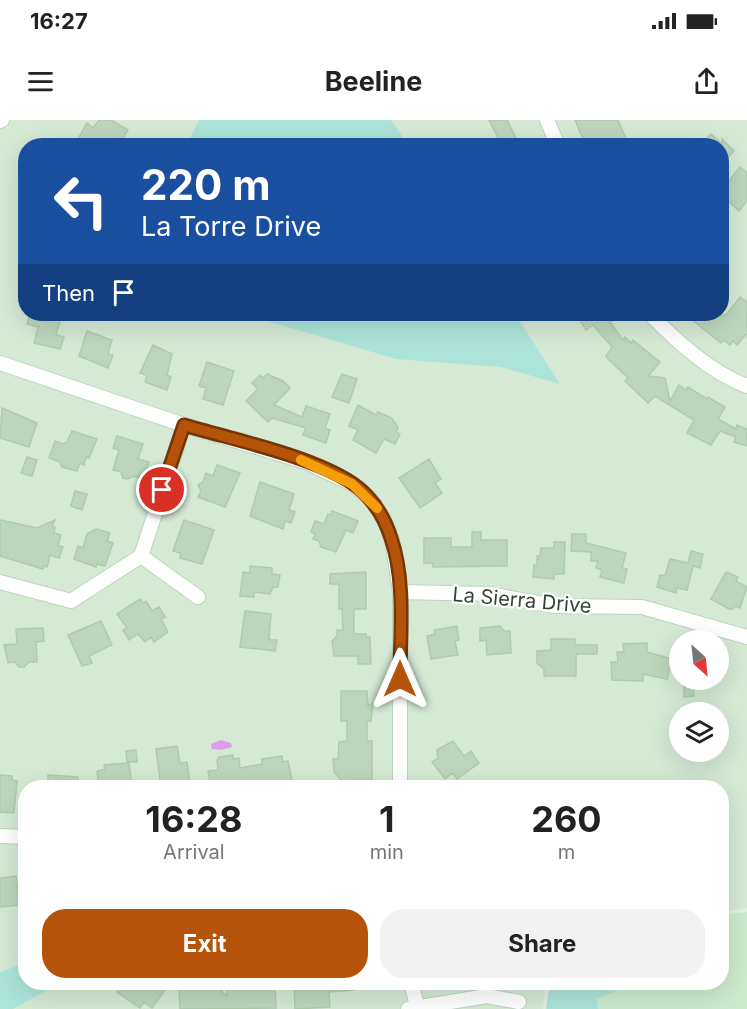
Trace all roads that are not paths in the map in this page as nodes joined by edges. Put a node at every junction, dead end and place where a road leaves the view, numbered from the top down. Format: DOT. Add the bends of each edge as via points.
graph roads {
  1 [pos="547,120"];
  2 [pos="555,138"];
  3 [pos="657,321"];
  4 [pos="0,363"];
  5 [pos="747,386"];
  6 [pos="184,425"];
  7 [pos="141,556"];
  8 [pos="0,582"];
  9 [pos="400,592"];
  10 [pos="198,597"];
  11 [pos="747,637"];
  12 [pos="400,780"];
  13 [pos="0,836"];
  14 [pos="18,837"];
  15 [pos="411,990"];
  16 [pos="519,1002"];
  17 [pos="412,1008"];
  1 -- 2 [label="street"];
  3 -- 5 [label="street" via="678,343"];
  4 -- 6 [label="street"];
  6 -- 7 [label="street"];
  6 -- 9 [label="street" via="306,462 352,484 383,518 392,540"];
  7 -- 8 [label="street" via="71,601"];
  7 -- 10 [label="street"];
  9 -- 11 [label="street, La Sierra Drive" via="489,594 554,606 642,608"];
  9 -- 12 [label="street"];
  13 -- 14 [label="street"];
  15 -- 17 [label="street"];
  16 -- 17 [label="street" via="487,996"];
}
